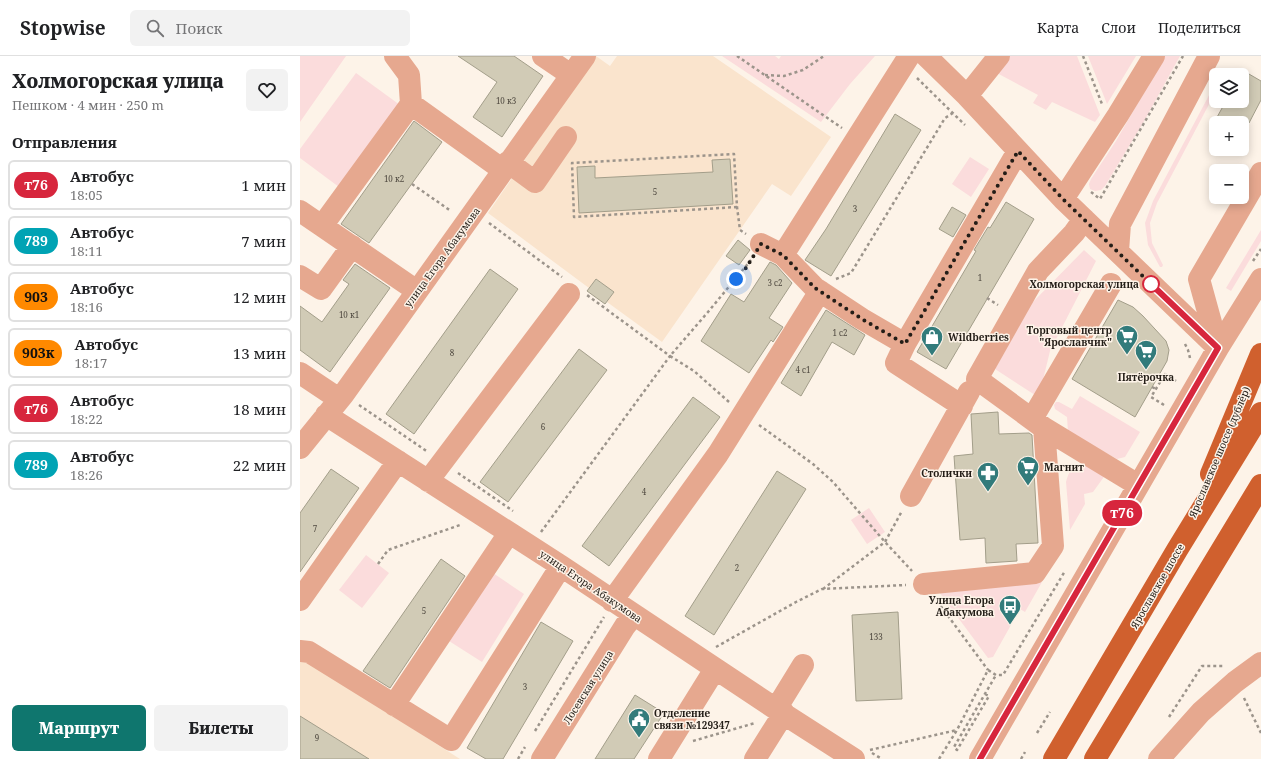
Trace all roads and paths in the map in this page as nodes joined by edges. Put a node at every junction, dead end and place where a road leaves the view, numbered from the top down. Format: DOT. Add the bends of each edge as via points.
graph roads {
  1 [pos="396,56"];
  2 [pos="543,56"];
  3 [pos="585,56"];
  4 [pos="737,56"];
  5 [pos="824,56"];
  6 [pos="909,56"];
  7 [pos="926,56"];
  8 [pos="999,56"];
  9 [pos="1084,56"];
  10 [pos="1154,56"];
  11 [pos="1183,56"];
  12 [pos="1209,56"];
  13 [pos="571,75"];
  14 [pos="765,75"];
  15 [pos="967,96"];
  16 [pos="411,104"];
  17 [pos="1104,110"];
  18 [pos="953,113"];
  19 [pos="566,138"];
  20 [pos="857,138"];
  21 [pos="1018,151"];
  22 [pos="506,166"];
  23 [pos="1261,173"];
  24 [pos="1075,181"];
  25 [pos="412,184"];
  26 [pos="1063,199"];
  27 [pos="737,207"];
  28 [pos="300,211"];
  29 [pos="470,217"];
  30 [pos="1084,219"];
  31 [pos="322,226"];
  32 [pos="761,244"];
  33 [pos="352,246"];
  34 [pos="1118,251"];
  35 [pos="783,255"];
  36 [pos="300,276"];
  37 [pos="1261,279"];
  38 [pos="1111,284"];
  39 [pos="571,287"];
  40 [pos="818,289"];
  41 [pos="418,291"];
  42 [pos="1183,341"];
  43 [pos="905,344"];
  44 [pos="1218,348"];
  45 [pos="1261,354"];
  46 [pos="670,356"];
  47 [pos="1190,364"];
  48 [pos="300,373"];
  49 [pos="977,379"];
  50 [pos="1177,382"];
  51 [pos="1152,387"];
  52 [pos="1156,389"];
  53 [pos="962,406"];
  54 [pos="333,407"];
  55 [pos="1170,408"];
  56 [pos="1261,413"];
  57 [pos="742,414"];
  58 [pos="1038,423"];
  59 [pos="303,439"];
  60 [pos="398,461"];
  61 [pos="428,480"];
  62 [pos="1138,485"];
  63 [pos="1261,485"];
  64 [pos="911,496"];
  65 [pos="464,523"];
  66 [pos="509,533"];
  67 [pos="885,542"];
  68 [pos="531,547"];
  69 [pos="1177,550"];
  70 [pos="378,564"];
  71 [pos="561,566"];
  72 [pos="1066,569"];
  73 [pos="924,584"];
  74 [pos="822,589"];
  75 [pos="300,600"];
  76 [pos="609,607"];
  77 [pos="634,615"];
  78 [pos="716,648"];
  79 [pos="300,651"];
  80 [pos="1261,664"];
  81 [pos="803,665"];
  82 [pos="1225,666"];
  83 [pos="715,669"];
  84 [pos="988,670"];
  85 [pos="996,675"];
  86 [pos="985,694"];
  87 [pos="1243,695"];
  88 [pos="394,705"];
  89 [pos="780,711"];
  90 [pos="1050,712"];
  91 [pos="1168,719"];
  92 [pos="758,722"];
  93 [pos="957,730"];
  94 [pos="534,733"];
  95 [pos="1037,733"];
  96 [pos="1261,733"];
  97 [pos="686,743"];
  98 [pos="534,752"];
  99 [pos="1025,752"];
  100 [pos="861,755"];
  101 [pos="518,759"];
  102 [pos="659,759"];
  103 [pos="755,759"];
  104 [pos="939,759"];
  105 [pos="980,759"];
  106 [pos="1020,759"];
  107 [pos="1054,759"];
  108 [pos="1095,759"];
  109 [pos="1159,759"];
  1 -- 16 [label="street" via="408,75"];
  2 -- 13 [label="street"];
  3 -- 13 [label="street, улица Егора Абакумова"];
  4 -- 14 [label="path"];
  5 -- 14 [label="path" via="802,70 784,76"];
  6 -- 20 [label="street"];
  7 -- 15 [label="street"];
  8 -- 15 [label="street"];
  9 -- 17 [label="path"];
  10 -- 24 [label="street"];
  11 -- 24 [label="path" via="1100,199"];
  12 -- 34 [label="street" via="1120,224"];
  13 -- 22 [label="street, улица Егора Абакумова"];
  14 -- 20 [label="path"];
  15 -- 21 [label="street"];
  16 -- 22 [label="street"];
  16 -- 31 [label="street"];
  18 -- 40 [label="path" via="945,118 851,274"];
  19 -- 22 [label="street" via="535,182"];
  20 -- 35 [label="street"];
  21 -- 26 [label="street"];
  21 -- 43 [label="street"];
  22 -- 29 [label="street, улица Егора Абакумова"];
  23 -- 44 [label="street" via="1199,279"];
  24 -- 26 [label="street"];
  25 -- 29 [label="path"];
  26 -- 30 [label="street"];
  27 -- 27 [label="path" via="734,154 572,163 574,216"];
  27 -- 32 [label="path" via="740,230"];
  28 -- 31 [label="street"];
  29 -- 39 [label="path"];
  29 -- 41 [label="street, улица Егора Абакумова"];
  30 -- 34 [label="street"];
  30 -- 49 [label="street" via="1038,271"];
  31 -- 33 [label="street"];
  32 -- 35 [label="street"];
  32 -- 46 [label="path" via="746,268"];
  33 -- 36 [label="street" via="321,289"];
  33 -- 41 [label="street"];
  34 -- 44 [label="street"];
  35 -- 40 [label="street"];
  37 -- 44 [label="street"];
  38 -- 58 [label="street"];
  39 -- 46 [label="path"];
  39 -- 61 [label="street"];
  40 -- 43 [label="street"];
  40 -- 57 [label="street"];
  41 -- 54 [label="street, улица Егора Абакумова"];
  42 -- 47 [label="path" via="1188,350"];
  43 -- 53 [label="street" via="896,363"];
  44 -- 62 [label="street"];
  45 -- 69 [label="main road, Ярославское шоссе (дублёр)"];
  46 -- 57 [label="path" via="694,371"];
  46 -- 68 [label="path"];
  48 -- 54 [label="street, улица Егора Абакумова"];
  49 -- 53 [label="street"];
  49 -- 58 [label="street"];
  50 -- 52 [label="path" via="1165,374"];
  51 -- 52 [label="path"];
  52 -- 55 [label="path" via="1152,397"];
  53 -- 64 [label="street"];
  54 -- 59 [label="street"];
  54 -- 60 [label="street, улица Егора Абакумова"];
  56 -- 69 [label="main road, Ярославское шоссе"];
  57 -- 67 [label="path" via="814,464"];
  57 -- 76 [label="street" via="718,454"];
  58 -- 62 [label="street"];
  58 -- 73 [label="street" via="1053,546 1034,573"];
  60 -- 61 [label="street, улица Егора Абакумова"];
  60 -- 75 [label="street"];
  61 -- 66 [label="street, улица Егора Абакумова"];
  62 -- 105 [label="street"];
  63 -- 108 [label="main road"];
  64 -- 67 [label="path"];
  65 -- 70 [label="path" via="388,550"];
  66 -- 68 [label="street, улица Егора Абакумова"];
  66 -- 88 [label="street"];
  67 -- 73 [label="path"];
  67 -- 74 [label="path"];
  68 -- 71 [label="street, улица Егора Абакумова"];
  69 -- 107 [label="main road, Ярославское шоссе"];
  71 -- 76 [label="street, улица Егора Абакумова"];
  71 -- 88 [label="street" via="451,740"];
  72 -- 85 [label="path" via="1003,675"];
  73 -- 74 [label="path"];
  73 -- 84 [label="path"];
  74 -- 78 [label="path"];
  76 -- 77 [label="street, улица Егора Абакумова"];
  76 -- 94 [label="path"];
  77 -- 83 [label="street, улица Егора Абакумова"];
  77 -- 98 [label="street, Лосевская улица"];
  79 -- 88 [label="street" via="309,652"];
  80 -- 109 [label="street" via="1235,682 1201,712"];
  81 -- 89 [label="street"];
  82 -- 91 [label="path" via="1202,666"];
  83 -- 89 [label="street, улица Егора Абакумова"];
  83 -- 102 [label="street"];
  84 -- 85 [label="path"];
  84 -- 93 [label="path"];
  85 -- 86 [label="path"];
  86 -- 86 [label="path" via="954,747 957,750 989,696"];
  87 -- 96 [label="path"];
  89 -- 100 [label="street, улица Егора Абакумова"];
  89 -- 103 [label="street"];
  90 -- 95 [label="path"];
  92 -- 97 [label="path"];
  93 -- 100 [label="path"];
  93 -- 104 [label="path"];
  98 -- 101 [label="path"];
  99 -- 106 [label="path"];
}
